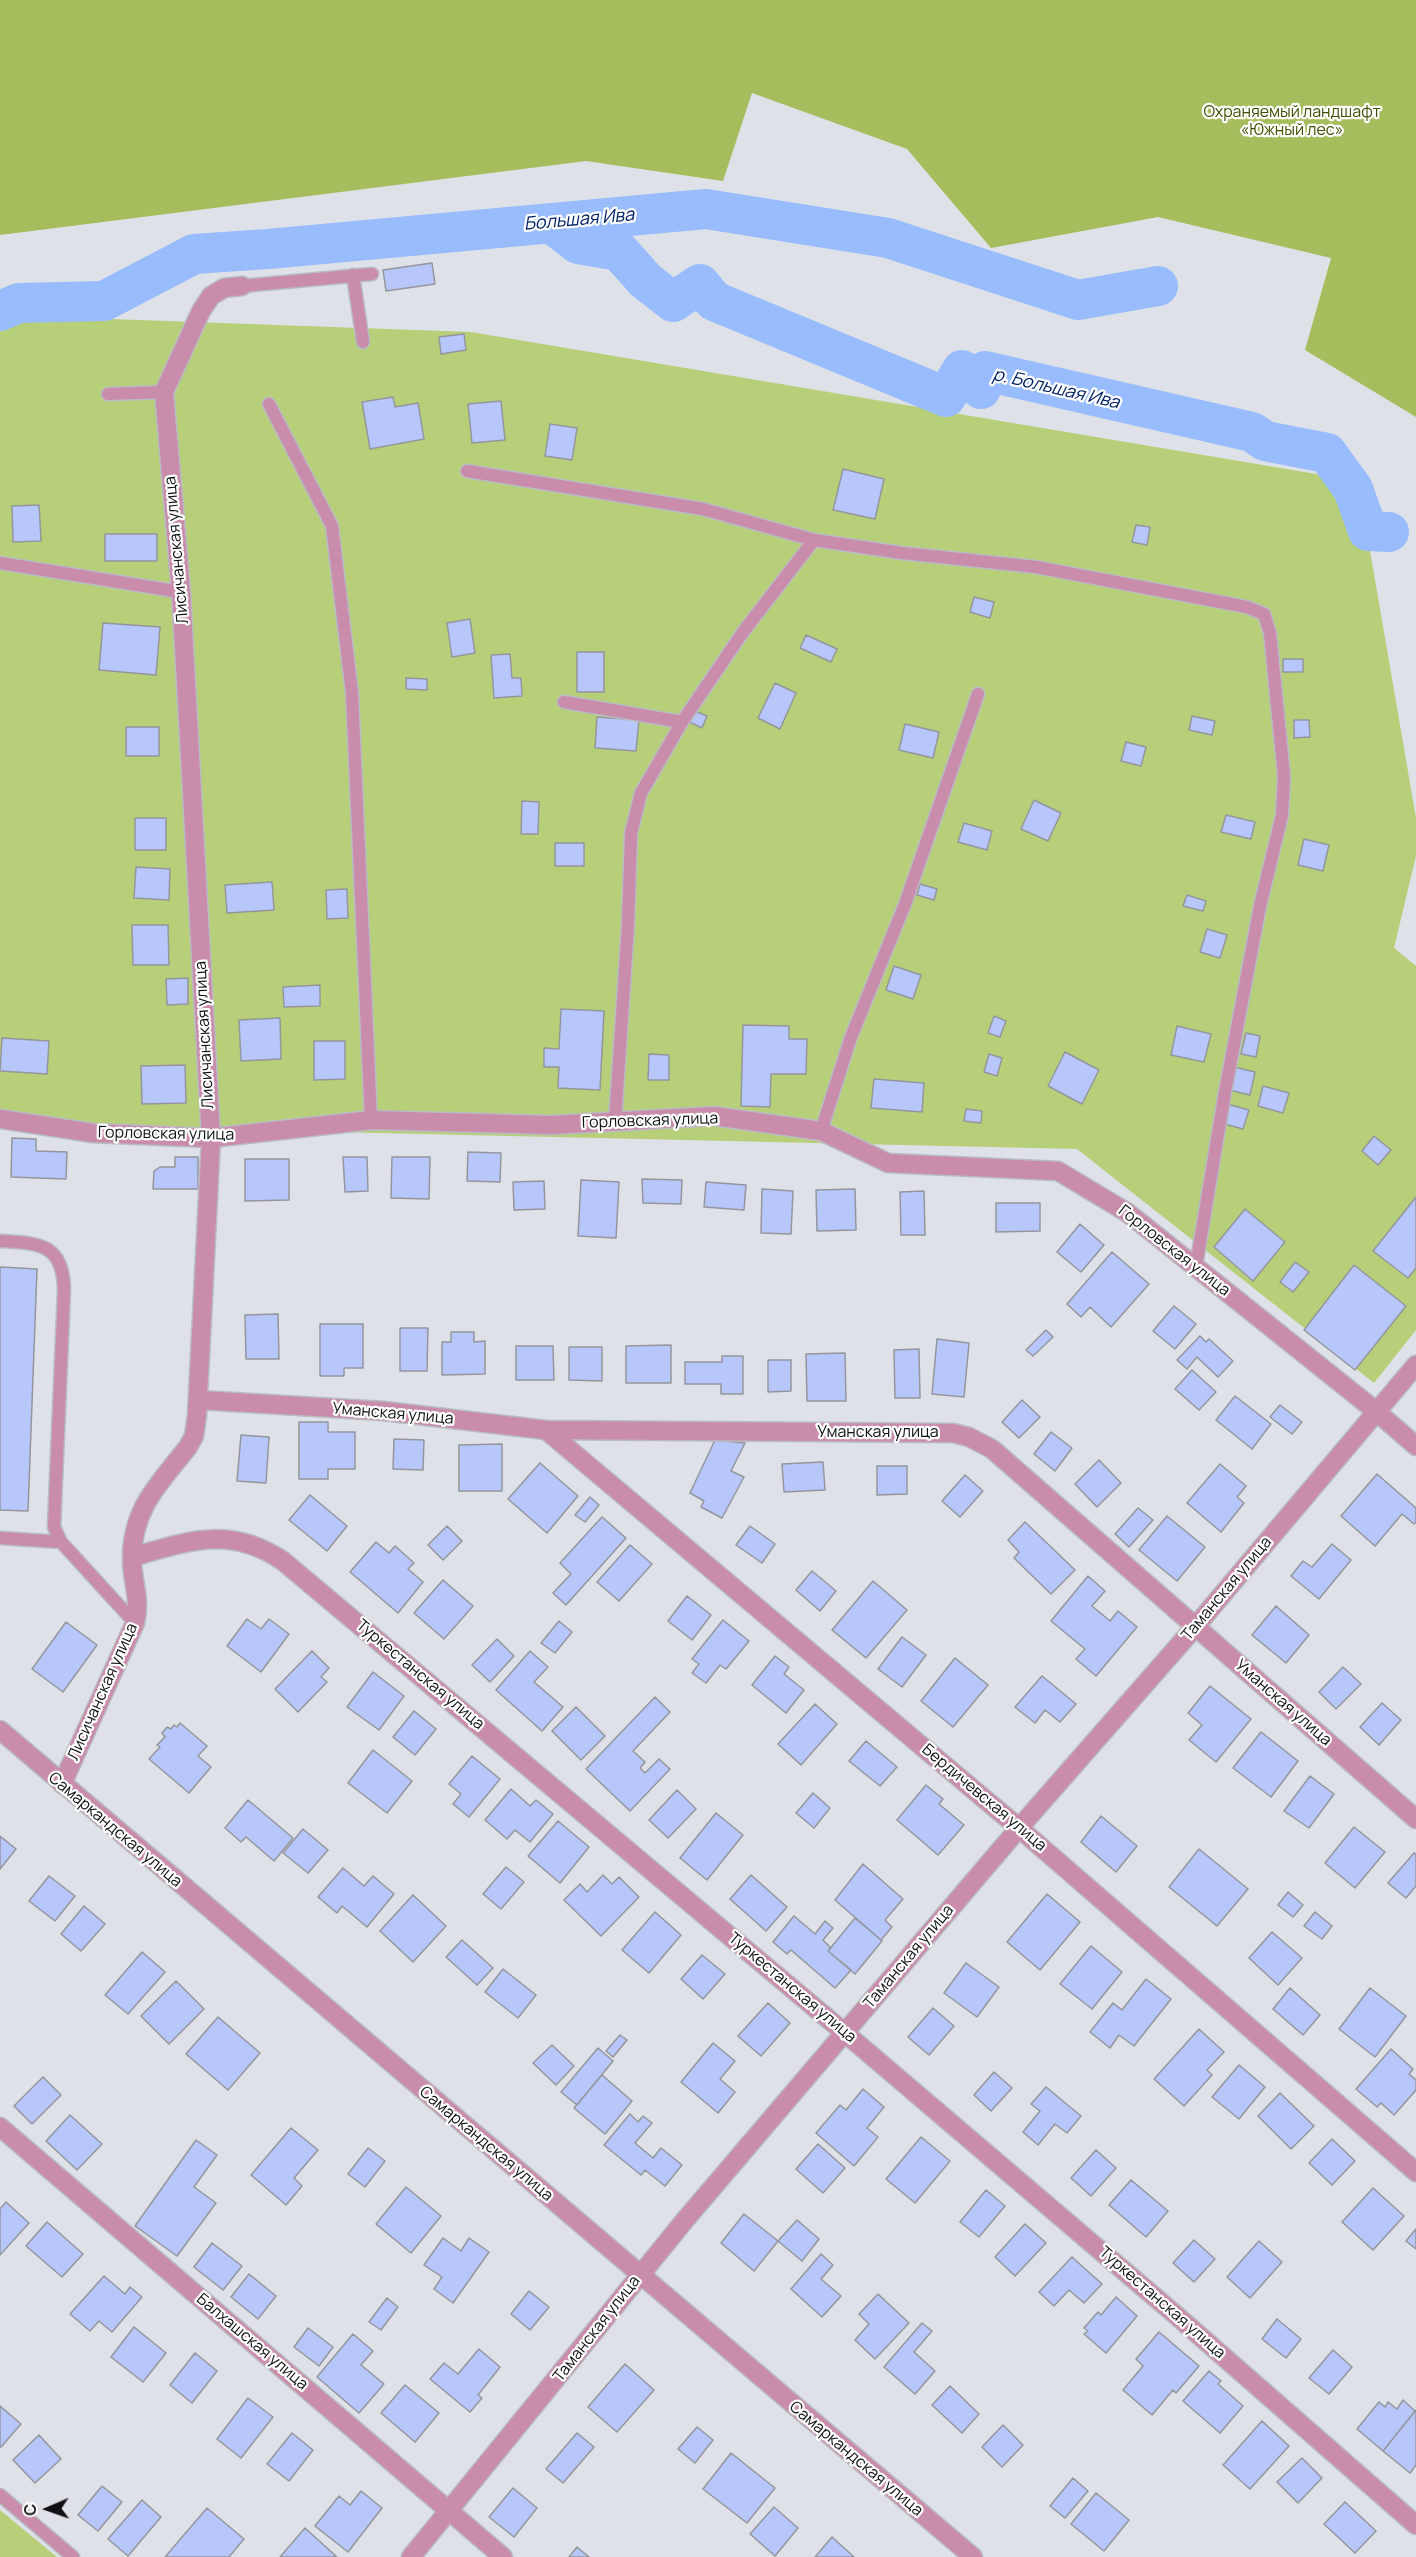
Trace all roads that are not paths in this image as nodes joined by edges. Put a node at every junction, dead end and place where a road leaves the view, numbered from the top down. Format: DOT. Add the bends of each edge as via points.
graph roads {
  1 [pos="372,273"];
  2 [pos="353,275"];
  3 [pos="242,286"];
  4 [pos="363,342"];
  5 [pos="164,392"];
  6 [pos="108,394"];
  7 [pos="269,404"];
  8 [pos="467,471"];
  9 [pos="814,540"];
  10 [pos="0,563"];
  11 [pos="182,592"];
  12 [pos="978,694"];
  13 [pos="564,702"];
  14 [pos="682,722"];
  15 [pos="0,1119"];
  16 [pos="371,1120"];
  17 [pos="615,1122"];
  18 [pos="821,1131"];
  19 [pos="211,1138"];
  20 [pos="0,1241"];
  21 [pos="1196,1266"];
  22 [pos="1416,1365"];
  23 [pos="199,1400"];
  24 [pos="1377,1412"];
  25 [pos="546,1430"];
  26 [pos="1416,1446"];
  27 [pos="0,1538"];
  28 [pos="61,1542"];
  29 [pos="132,1557"];
  30 [pos="135,1623"];
  31 [pos="1196,1627"];
  32 [pos="0,1730"];
  33 [pos="62,1784"];
  34 [pos="1416,1819"];
  35 [pos="1019,1828"];
  36 [pos="845,2033"];
  37 [pos="0,2127"];
  38 [pos="1416,2172"];
  39 [pos="640,2275"];
  40 [pos="0,2495"];
  41 [pos="450,2511"];
  42 [pos="1416,2525"];
  43 [pos="73,2557"];
  44 [pos="411,2557"];
  45 [pos="503,2557"];
  46 [pos="973,2557"];
  1 -- 2 [label="lane"];
  2 -- 3 [label="lane"];
  2 -- 4 [label="lane"];
  3 -- 5 [label="street, Лисичанская улица" via="224,288 211,296"];
  5 -- 6 [label="lane"];
  5 -- 11 [label="street, Лисичанская улица"];
  7 -- 16 [label="lane" via="332,526 352,693"];
  8 -- 9 [label="lane" via="703,509"];
  9 -- 14 [label="lane" via="742,633"];
  9 -- 21 [label="lane" via="1036,567 1247,607 1264,614 1270,633 1284,776 1282,815 1257,918"];
  10 -- 11 [label="lane"];
  11 -- 19 [label="street, Лисичанская улица"];
  12 -- 18 [label="lane" via="905,904 851,1037"];
  13 -- 14 [label="lane"];
  14 -- 17 [label="lane" via="641,794 632,833"];
  15 -- 19 [label="street, Горловская улица" via="93,1133"];
  16 -- 17 [label="street, Горловская улица" via="552,1125"];
  16 -- 19 [label="street, Горловская улица"];
  17 -- 18 [label="street, Горловская улица" via="714,1116"];
  18 -- 21 [label="street, Горловская улица" via="888,1163 1058,1171 1128,1213"];
  19 -- 23 [label="street, Лисичанская улица"];
  20 -- 28 [label="lane" via="38,1245 56,1256 62,1266 52,1518"];
  21 -- 24 [label="street, Горловская улица"];
  22 -- 24 [label="street, Таманская улица"];
  23 -- 25 [label="street, Уманская улица" via="384,1411"];
  23 -- 29 [label="street, Лисичанская улица" via="194,1436 139,1515"];
  24 -- 26 [label="street, Горловская улица"];
  24 -- 31 [label="street, Таманская улица"];
  25 -- 31 [label="street, Уманская улица" via="953,1433 969,1437 992,1449"];
  25 -- 35 [label="street, Бердичевская улица"];
  27 -- 28 [label="lane"];
  28 -- 30 [label="lane"];
  29 -- 30 [label="street, Лисичанская улица" via="138,1598"];
  29 -- 36 [label="street, Туркестанская улица" via="209,1538 239,1540 269,1551"];
  30 -- 33 [label="street, Лисичанская улица"];
  31 -- 34 [label="street, Уманская улица"];
  31 -- 35 [label="street, Таманская улица"];
  32 -- 33 [label="street, Самаркандская улица"];
  33 -- 39 [label="street, Самаркандская улица"];
  35 -- 36 [label="street, Таманская улица"];
  35 -- 38 [label="street, Бердичевская улица"];
  36 -- 39 [label="street, Таманская улица"];
  36 -- 42 [label="street, Туркестанская улица"];
  37 -- 41 [label="street, Балхашская улица"];
  39 -- 41 [label="street, Таманская улица"];
  39 -- 46 [label="street, Самаркандская улица"];
  40 -- 43 [label="lane"];
  41 -- 44 [label="street, Таманская улица"];
  41 -- 45 [label="street, Балхашская улица"];
}
